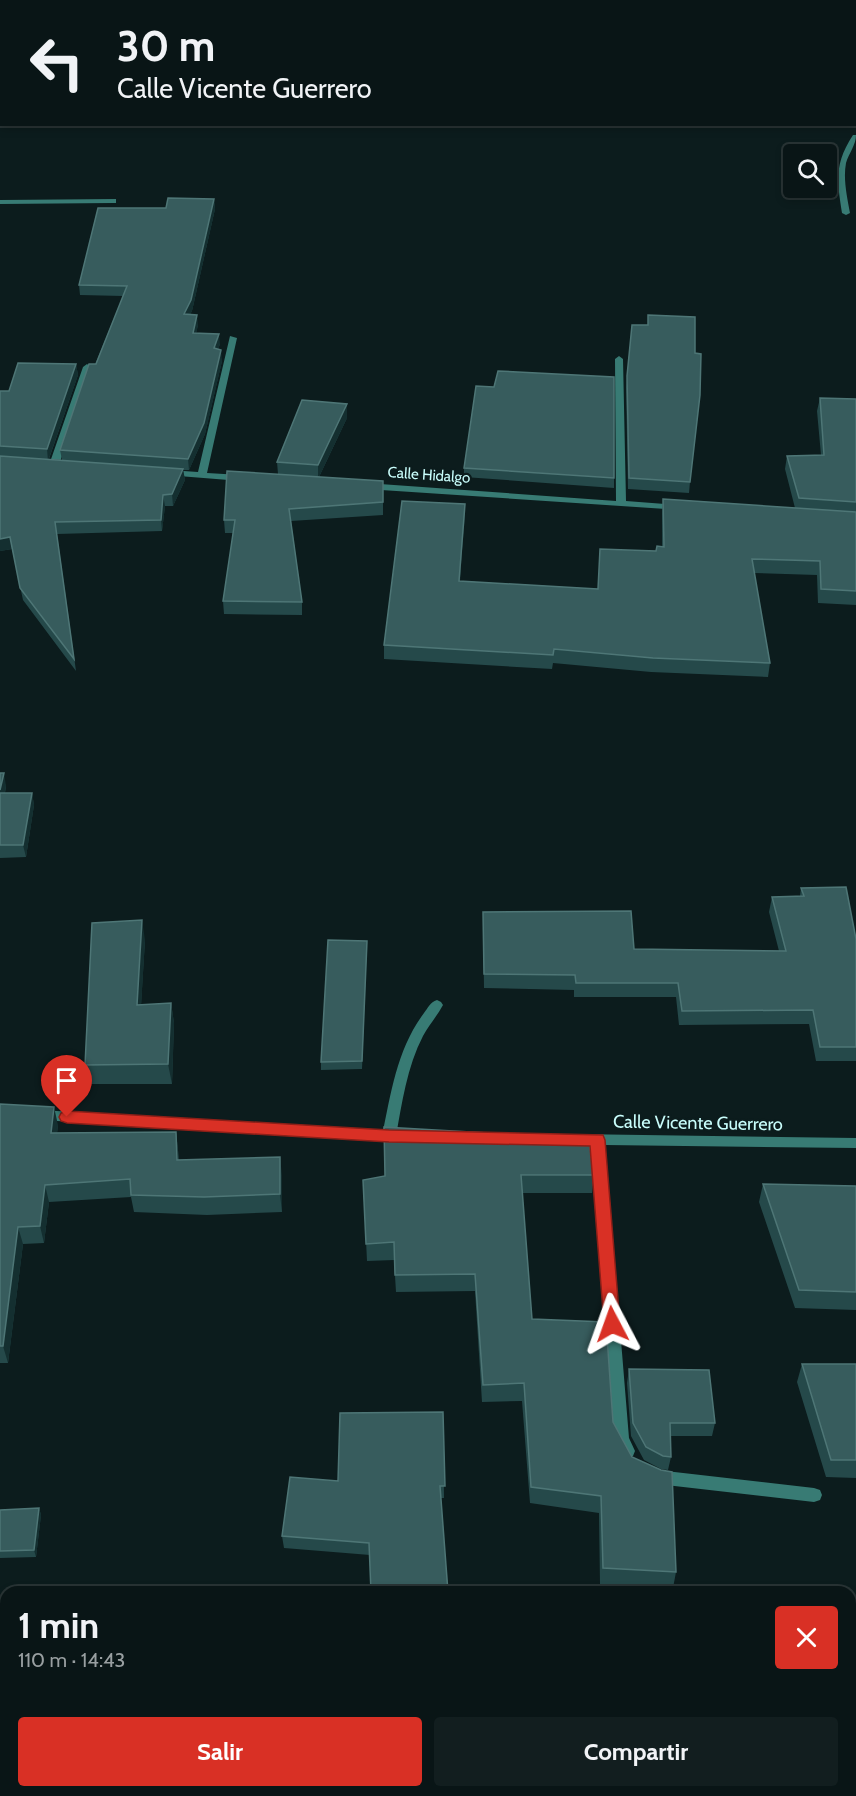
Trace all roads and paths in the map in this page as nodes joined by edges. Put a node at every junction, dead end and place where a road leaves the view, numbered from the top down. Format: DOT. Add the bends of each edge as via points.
graph roads {
  1 [pos="856,137"];
  2 [pos="113,201"];
  3 [pos="0,202"];
  4 [pos="846,213"];
  5 [pos="233,338"];
  6 [pos="619,359"];
  7 [pos="87,367"];
  8 [pos="65,465"];
  9 [pos="156,472"];
  10 [pos="202,475"];
  11 [pos="248,478"];
  12 [pos="353,485"];
  13 [pos="621,503"];
  14 [pos="692,508"];
  15 [pos="436,1005"];
  16 [pos="21,1114"];
  17 [pos="389,1136"];
  18 [pos="412,1137"];
  19 [pos="563,1139"];
  20 [pos="598,1140"];
  21 [pos="856,1143"];
  22 [pos="814,1495"];
  1 -- 4 [label="street" via="840,172"];
  2 -- 3 [label="street"];
  5 -- 10 [label="street"];
  6 -- 13 [label="street"];
  7 -- 8 [label="street" via="48,464"];
  9 -- 10 [label="street"];
  10 -- 11 [label="street"];
  12 -- 13 [label="street, Calle Hidalgo"];
  13 -- 14 [label="street, Calle Hidalgo"];
  15 -- 17 [label="street" via="421,1024 406,1055"];
  16 -- 17 [label="street"];
  17 -- 18 [label="street"];
  19 -- 20 [label="street, Calle Vicente Guerrero"];
  20 -- 21 [label="street, Calle Vicente Guerrero"];
  20 -- 22 [label="street" via="621,1438 640,1469 659,1478"];
}
